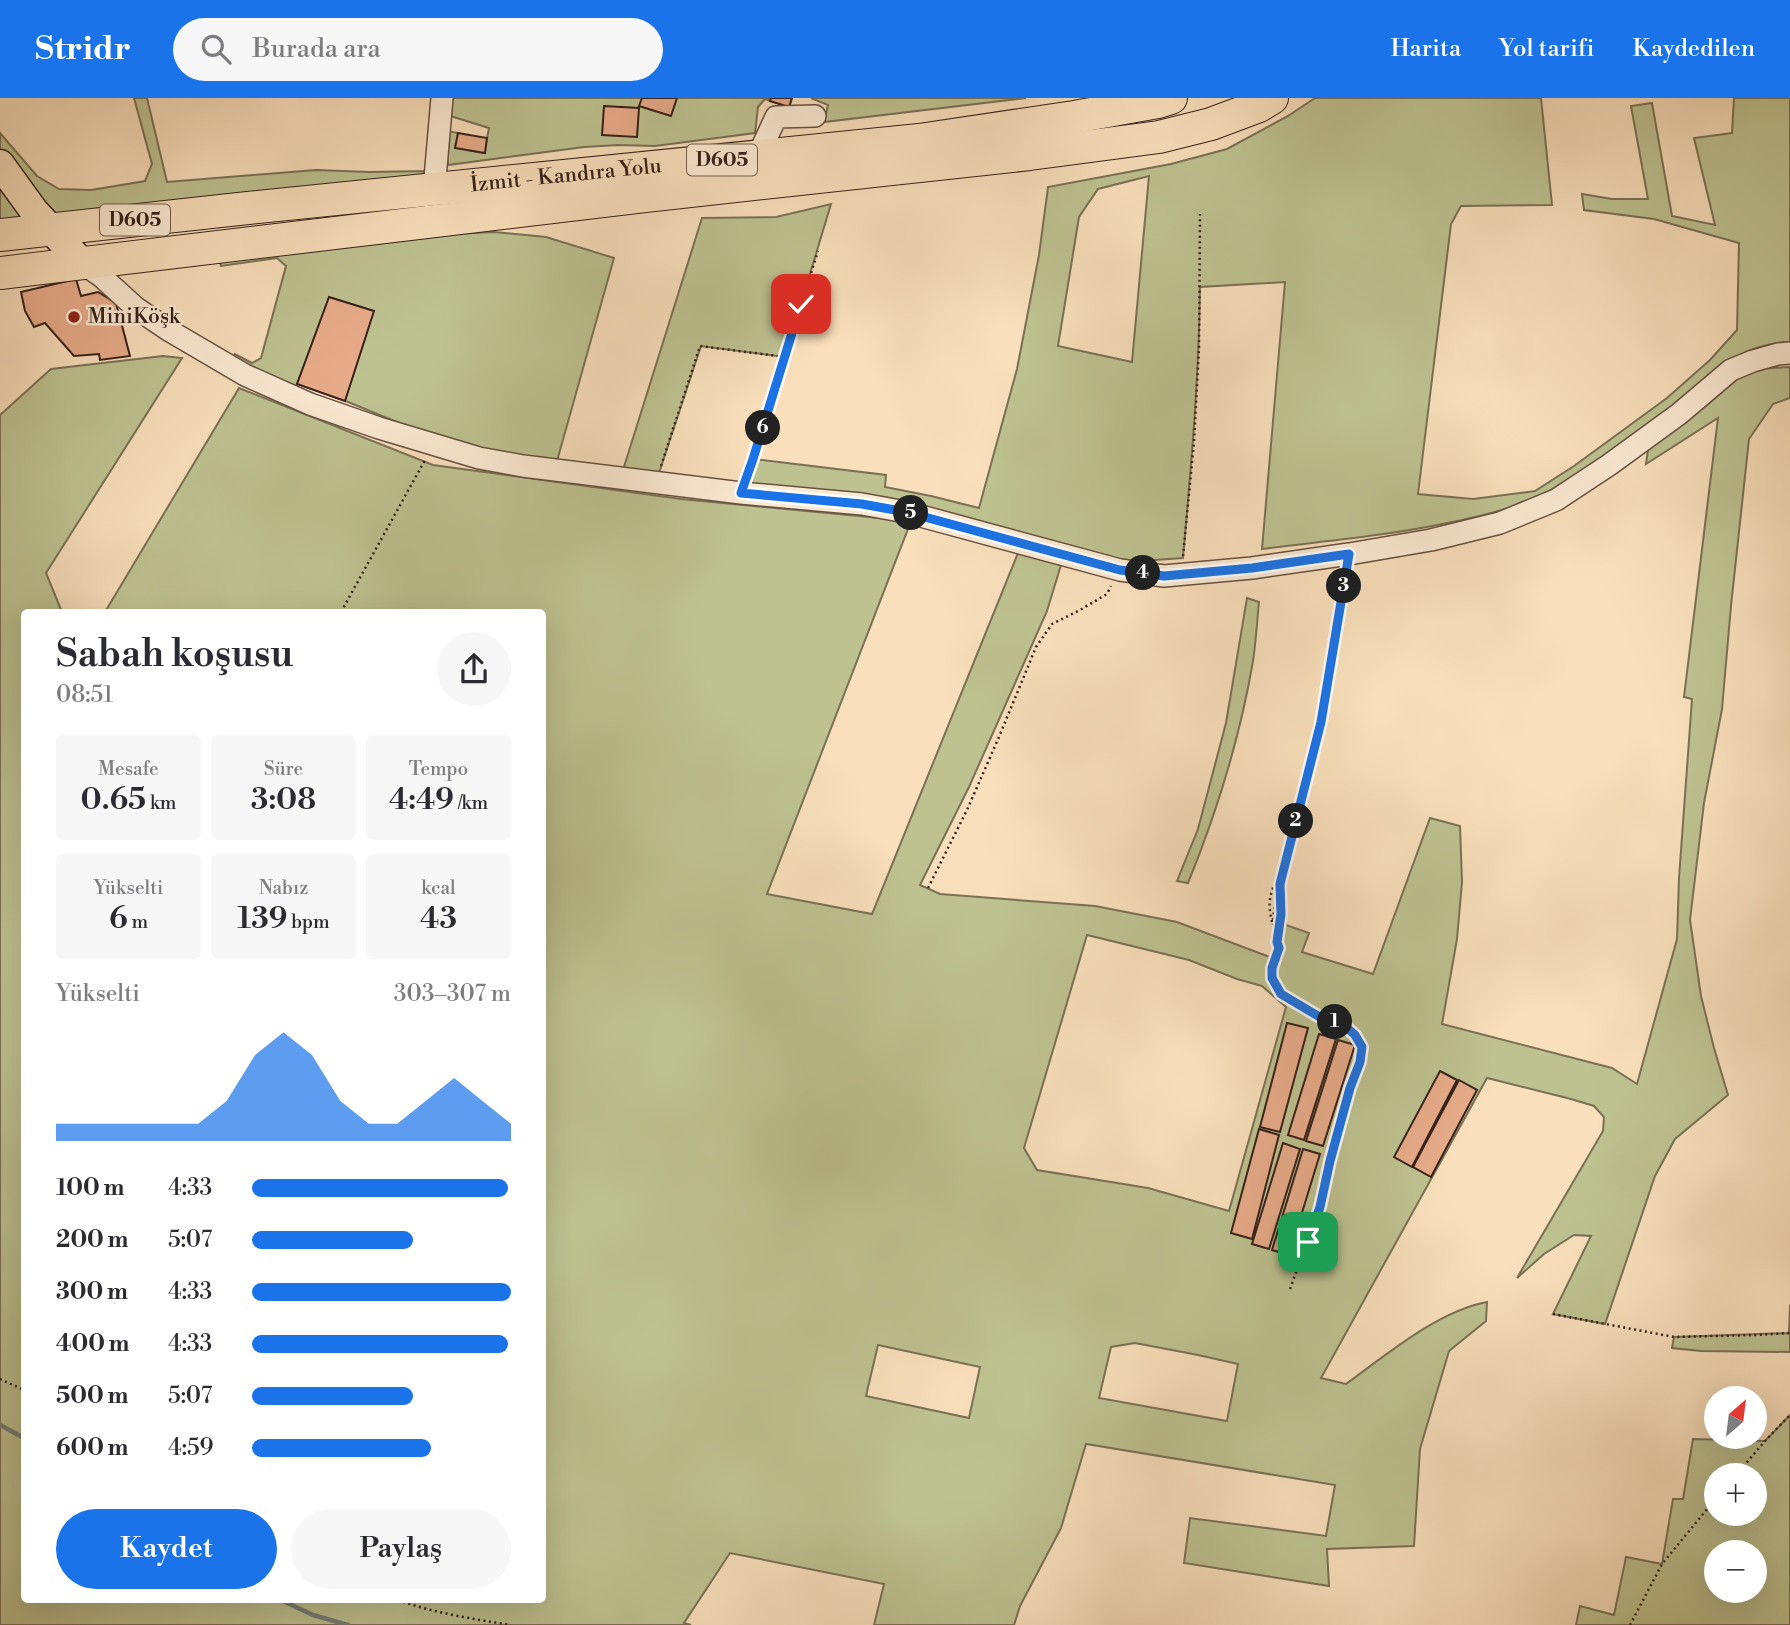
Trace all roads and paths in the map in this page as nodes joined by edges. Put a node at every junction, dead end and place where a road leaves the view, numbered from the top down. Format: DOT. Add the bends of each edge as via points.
graph roads {
  1 [pos="442,98"];
  2 [pos="1171,98"];
  3 [pos="1272,98"];
  4 [pos="815,116"];
  5 [pos="758,156"];
  6 [pos="0,164"];
  7 [pos="434,190"];
  8 [pos="1200,214"];
  9 [pos="50,229"];
  10 [pos="0,235"];
  11 [pos="817,251"];
  12 [pos="82,263"];
  13 [pos="0,273"];
  14 [pos="1790,354"];
  15 [pos="785,357"];
  16 [pos="433,444"];
  17 [pos="657,482"];
  18 [pos="741,493"];
  19 [pos="1349,554"];
  20 [pos="1120,570"];
  21 [pos="1182,574"];
  22 [pos="343,609"];
  23 [pos="1283,869"];
  24 [pos="1280,884"];
  25 [pos="928,888"];
  26 [pos="1272,923"];
  27 [pos="1277,942"];
  28 [pos="1290,1289"];
  29 [pos="1553,1314"];
  30 [pos="1790,1333"];
  31 [pos="0,1378"];
  32 [pos="21,1388"];
  33 [pos="1790,1415"];
  34 [pos="1746,1463"];
  35 [pos="1704,1513"];
  36 [pos="407,1603"];
  37 [pos="511,1625"];
  38 [pos="1630,1625"];
  1 -- 7 [label="lane"];
  2 -- 5 [label="highway, İzmit - Kandıra Yolu / D605" via="932,138"];
  3 -- 12 [label="highway" via="1211,124 1159,137"];
  4 -- 5 [label="lane" via="776,117"];
  5 -- 7 [label="highway, İzmit - Kandıra Yolu / D605"];
  6 -- 9 [label="main road"];
  7 -- 9 [label="highway, İzmit - Kandıra Yolu / D605"];
  8 -- 21 [label="path" via="1199,349"];
  9 -- 10 [label="highway, İzmit - Kandıra Yolu / D605"];
  9 -- 12 [label="main road"];
  11 -- 15 [label="path"];
  12 -- 13 [label="highway"];
  12 -- 16 [label="lane" via="136,308 244,375 310,404"];
  14 -- 19 [label="lane" via="1731,370 1679,414 1556,500 1500,523"];
  15 -- 17 [label="path" via="701,346"];
  15 -- 18 [label="path"];
  16 -- 17 [label="lane" via="523,466"];
  16 -- 22 [label="path"];
  17 -- 18 [label="lane"];
  18 -- 20 [label="lane" via="906,512"];
  19 -- 21 [label="lane"];
  19 -- 23 [label="path" via="1321,722"];
  20 -- 21 [label="lane"];
  20 -- 25 [label="path" via="1107,594 1052,624 1036,647 967,810"];
  23 -- 24 [label="path"];
  23 -- 26 [label="path" via="1269,906"];
  24 -- 26 [label="path"];
  24 -- 27 [label="path"];
  26 -- 27 [label="path"];
  27 -- 28 [label="path" via="1272,978 1281,994 1346,1027 1362,1047 1320,1207"];
  29 -- 30 [label="path" via="1674,1337"];
  31 -- 32 [label="path"];
  33 -- 34 [label="path"];
  35 -- 38 [label="path" via="1662,1564"];
  36 -- 37 [label="path"];
}
